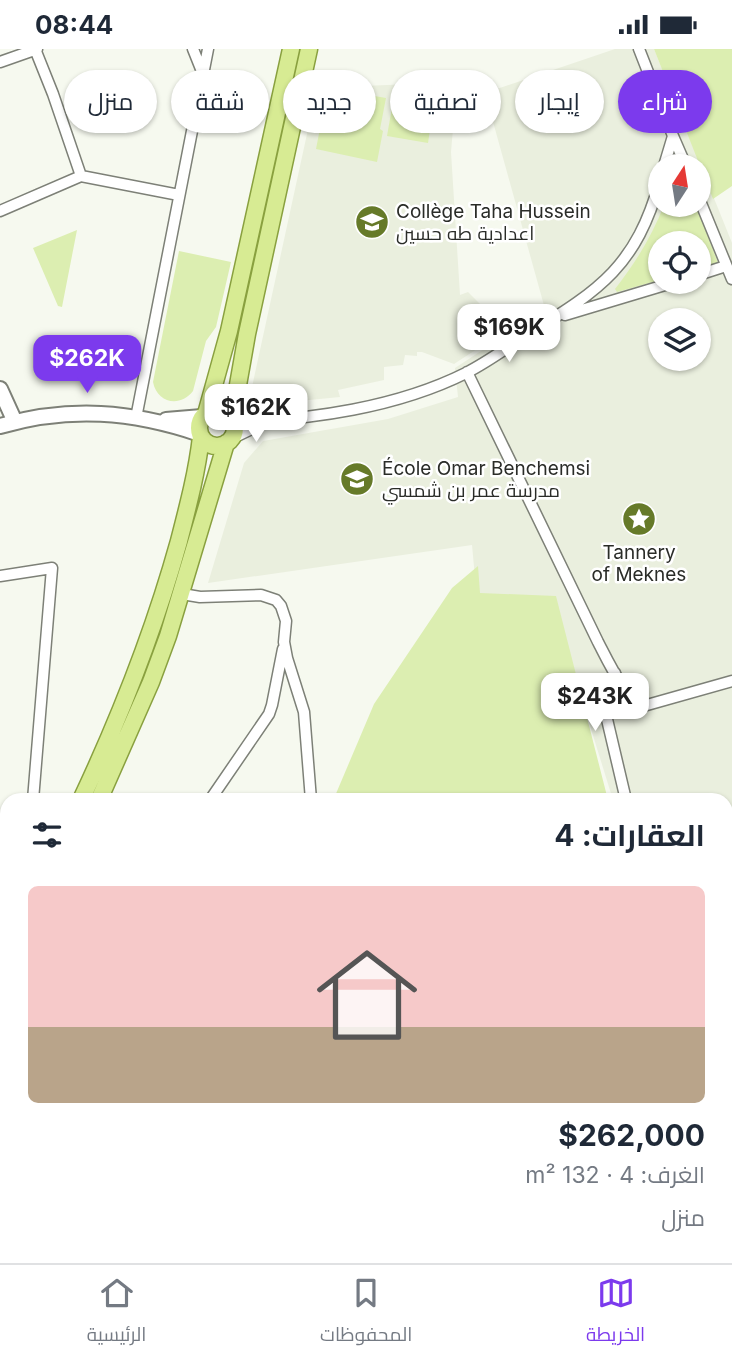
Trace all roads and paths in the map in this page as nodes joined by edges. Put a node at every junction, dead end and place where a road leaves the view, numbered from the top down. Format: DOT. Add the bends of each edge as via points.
graph roads {
  1 [pos="36,49"];
  2 [pos="193,49"];
  3 [pos="208,49"];
  4 [pos="291,49"];
  5 [pos="309,49"];
  6 [pos="639,49"];
  7 [pos="0,62"];
  8 [pos="201,70"];
  9 [pos="204,70"];
  10 [pos="191,133"];
  11 [pos="673,136"];
  12 [pos="668,154"];
  13 [pos="681,154"];
  14 [pos="81,176"];
  15 [pos="179,195"];
  16 [pos="0,211"];
  17 [pos="648,215"];
  18 [pos="706,217"];
  19 [pos="726,266"];
  20 [pos="711,271"];
  21 [pos="732,279"];
  22 [pos="648,290"];
  23 [pos="555,318"];
  24 [pos="467,372"];
  25 [pos="0,389"];
  26 [pos="204,415"];
  27 [pos="136,418"];
  28 [pos="160,421"];
  29 [pos="268,421"];
  30 [pos="4,424"];
  31 [pos="231,431"];
  32 [pos="201,435"];
  33 [pos="0,576"];
  34 [pos="182,594"];
  35 [pos="284,642"];
  36 [pos="615,673"];
  37 [pos="732,681"];
  38 [pos="34,793"];
  39 [pos="84,793"];
  40 [pos="102,793"];
  41 [pos="215,793"];
  42 [pos="310,793"];
  43 [pos="624,793"];
  1 -- 7 [label="street"];
  1 -- 14 [label="street"];
  2 -- 8 [label="street"];
  3 -- 9 [label="street"];
  4 -- 26 [label="main road" via="229,331"];
  5 -- 31 [label="main road" via="247,334"];
  6 -- 11 [label="street"];
  10 -- 15 [label="street"];
  11 -- 12 [label="street"];
  11 -- 13 [label="street"];
  14 -- 15 [label="street"];
  14 -- 16 [label="street"];
  15 -- 27 [label="street"];
  17 -- 23 [label="street" via="634,246 604,282"];
  18 -- 19 [label="street"];
  19 -- 20 [label="street"];
  19 -- 21 [label="street"];
  22 -- 23 [label="street"];
  23 -- 24 [label="street"];
  24 -- 29 [label="street" via="390,401"];
  24 -- 36 [label="street"];
  25 -- 30 [label="street"];
  26 -- 28 [label="street"];
  26 -- 31 [label="main road" via="217,410 229,414"];
  26 -- 32 [label="main road"];
  27 -- 28 [label="street"];
  27 -- 30 [label="street" via="63,413"];
  28 -- 32 [label="street"];
  29 -- 31 [label="street"];
  29 -- 31 [label="street"];
  31 -- 32 [label="main road" via="215,446"];
  31 -- 34 [label="main road"];
  32 -- 39 [label="main road" via="195,481 151,633"];
  33 -- 38 [label="street" via="52,568"];
  34 -- 35 [label="street" via="269,597 285,613"];
  34 -- 40 [label="main road" via="151,682"];
  35 -- 41 [label="street" via="268,714"];
  35 -- 42 [label="street" via="304,712"];
  36 -- 37 [label="street" via="636,701 645,705"];
  36 -- 43 [label="street" via="602,698"];
}
